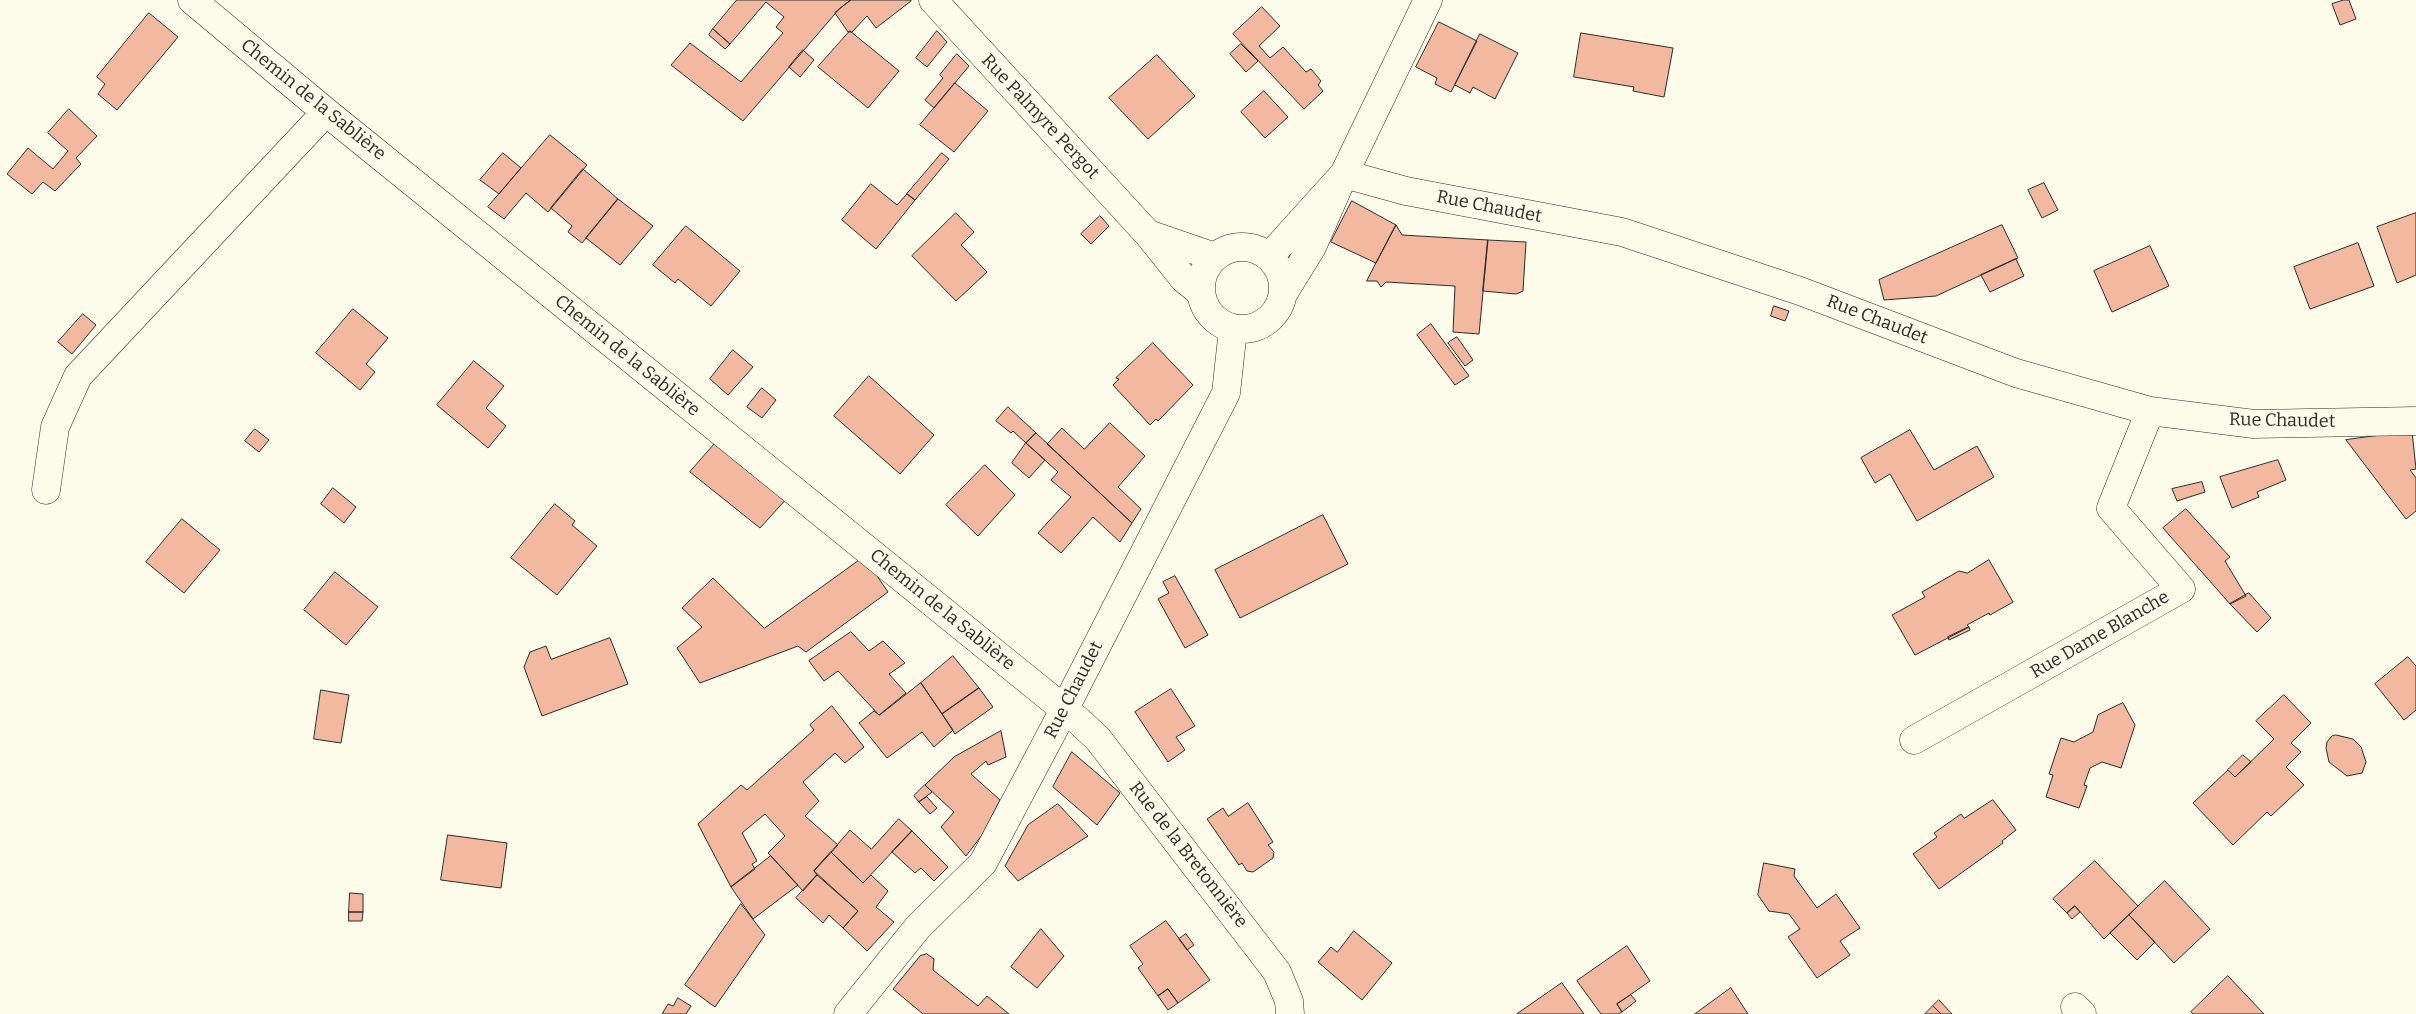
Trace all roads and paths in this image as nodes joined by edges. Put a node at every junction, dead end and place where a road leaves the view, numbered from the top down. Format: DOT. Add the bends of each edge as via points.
graph roads {
  1 [pos="192,0"];
  2 [pos="932,0"];
  3 [pos="1428,0"];
  4 [pos="326,112"];
  5 [pos="1344,174"];
  6 [pos="1148,234"];
  7 [pos="1215,256"];
  8 [pos="1269,257"];
  9 [pos="1200,292"];
  10 [pos="1283,294"];
  11 [pos="1233,329"];
  12 [pos="2150,411"];
  13 [pos="2416,421"];
  14 [pos="46,490"];
  15 [pos="1065,708"];
  16 [pos="1914,740"];
  17 [pos="848,1014"];
  18 [pos="1290,1014"];
  1 -- 4 [label="street, Chemin de la Sablière"];
  2 -- 6 [label="street, Rue Palmyre Pergot"];
  3 -- 5 [label="street"];
  4 -- 14 [label="street" via="78,376 55,427"];
  4 -- 15 [label="street, Chemin de la Sablière"];
  5 -- 8 [label="street"];
  5 -- 10 [label="street" via="1312,247"];
  5 -- 12 [label="street, Rue Chaudet" via="1406,191 1622,232 1800,291 2016,373"];
  6 -- 7 [label="street, Rue Palmyre Pergot"];
  6 -- 9 [label="street, Rue Palmyre Pergot" via="1184,279"];
  7 -- 8 [label="street" via="1224,250 1248,247"];
  7 -- 9 [label="street" via="1206,267"];
  8 -- 10 [label="street" via="1283,280"];
  9 -- 11 [label="street" via="1211,316"];
  10 -- 11 [label="street" via="1279,307 1260,326"];
  11 -- 15 [label="street, Rue Chaudet" via="1226,393"];
  12 -- 13 [label="street, Rue Chaudet" via="2254,424"];
  12 -- 16 [label="street, Rue Dame Blanche" via="2111,508 2181,589"];
  15 -- 17 [label="street, Rue Chaudet" via="983,863 918,926"];
  15 -- 18 [label="street, Rue de la Bretonnière" via="1098,739 1277,972"];
}
